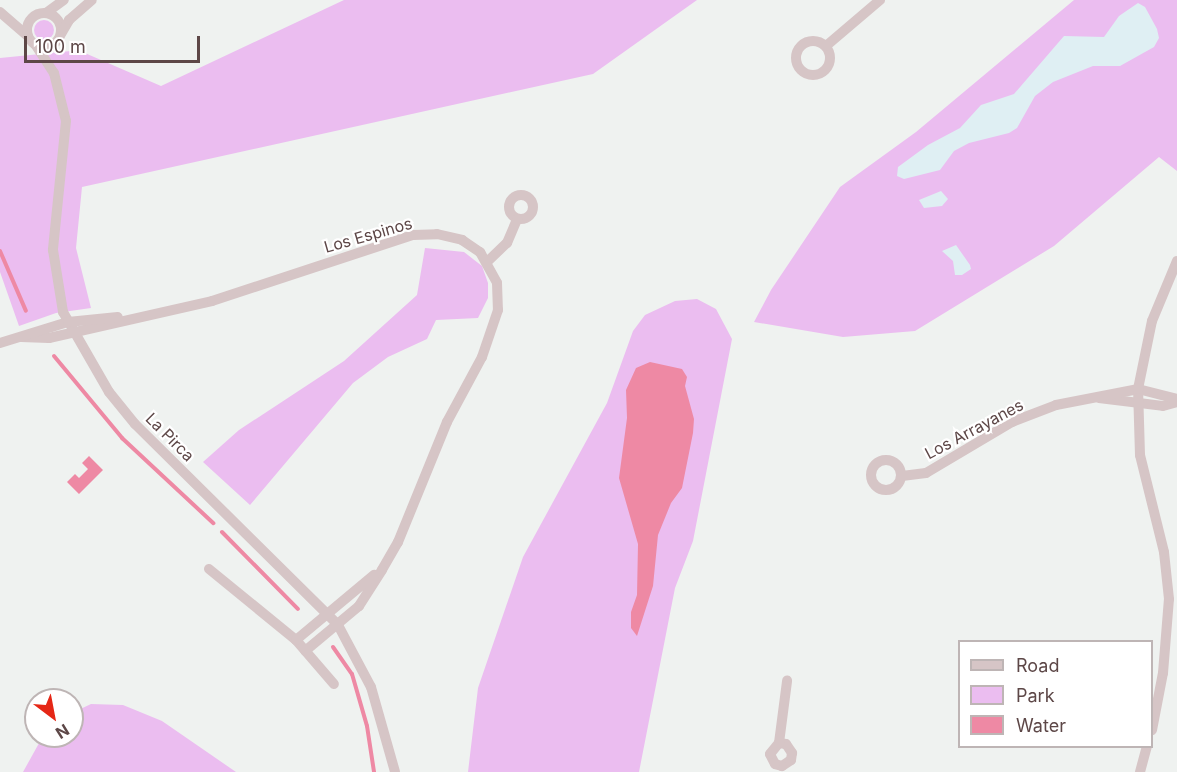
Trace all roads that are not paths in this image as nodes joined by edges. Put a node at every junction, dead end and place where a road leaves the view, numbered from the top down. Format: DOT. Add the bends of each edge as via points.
graph roads {
  1 [pos="64,0"];
  2 [pos="92,0"];
  3 [pos="880,0"];
  4 [pos="2,14"];
  5 [pos="41,14"];
  6 [pos="59,38"];
  7 [pos="32,42"];
  8 [pos="826,46"];
  9 [pos="54,73"];
  10 [pos="517,219"];
  11 [pos="1177,261"];
  12 [pos="488,262"];
  13 [pos="136,315"];
  14 [pos="68,322"];
  15 [pos="75,333"];
  16 [pos="21,337"];
  17 [pos="0,343"];
  18 [pos="1138,389"];
  19 [pos="1096,397"];
  20 [pos="1177,400"];
  21 [pos="1138,404"];
  22 [pos="902,476"];
  23 [pos="209,569"];
  24 [pos="381,570"];
  25 [pos="328,614"];
  26 [pos="338,625"];
  27 [pos="296,640"];
  28 [pos="306,651"];
  29 [pos="787,681"];
  30 [pos="334,684"];
  31 [pos="1153,725"];
  32 [pos="779,743"];
  33 [pos="1147,748"];
  34 [pos="782,769"];
  35 [pos="395,772"];
  36 [pos="1140,772"];
  1 -- 5 [label="street"];
  2 -- 6 [label="street" via="69,20"];
  3 -- 8 [label="street"];
  4 -- 5 [label="street, La Pirca"];
  4 -- 7 [label="street, La Pirca"];
  5 -- 6 [label="street" via="56,18"];
  5 -- 7 [label="street" via="29,23"];
  6 -- 7 [label="street" via="44,47"];
  6 -- 9 [label="street, La Pirca" via="52,51"];
  7 -- 9 [label="street, La Pirca"];
  9 -- 14 [label="street, La Pirca" via="65,108 66,133 53,258 59,301"];
  10 -- 12 [label="street" via="507,243"];
  11 -- 18 [label="street" via="1152,321"];
  12 -- 13 [label="street, Los Espinos" via="462,240 437,234 413,236 212,301"];
  12 -- 24 [label="street" via="497,283 498,310 482,357 447,422 398,542"];
  13 -- 14 [label="street, Los Espinos"];
  13 -- 15 [label="street, Los Espinos"];
  14 -- 15 [label="street, La Pirca"];
  14 -- 16 [label="street, Los Espinos"];
  15 -- 16 [label="street, Los Espinos" via="49,338"];
  15 -- 25 [label="street, La Pirca" via="109,392 135,424"];
  16 -- 17 [label="street, Los Espinos"];
  18 -- 19 [label="street, Los Arrayanes"];
  18 -- 20 [label="street, Los Arrayanes"];
  18 -- 21 [label="street"];
  19 -- 21 [label="street, Los Arrayanes"];
  19 -- 22 [label="street, Los Arrayanes" via="1056,405 1012,422 926,472"];
  20 -- 21 [label="street, Los Arrayanes"];
  21 -- 31 [label="street" via="1140,455 1164,552 1169,598 1162,684"];
  23 -- 27 [label="street"];
  24 -- 25 [label="street"];
  24 -- 26 [label="street" via="359,606"];
  25 -- 26 [label="street, La Pirca"];
  25 -- 27 [label="street"];
  26 -- 28 [label="street"];
  26 -- 35 [label="street, La Pirca" via="371,687"];
  27 -- 28 [label="street"];
  28 -- 30 [label="street"];
  29 -- 32 [label="street"];
  32 -- 34 [label="street" via="770,754"];
  32 -- 34 [label="street" via="786,744 792,753"];
  33 -- 36 [label="street"];
}
